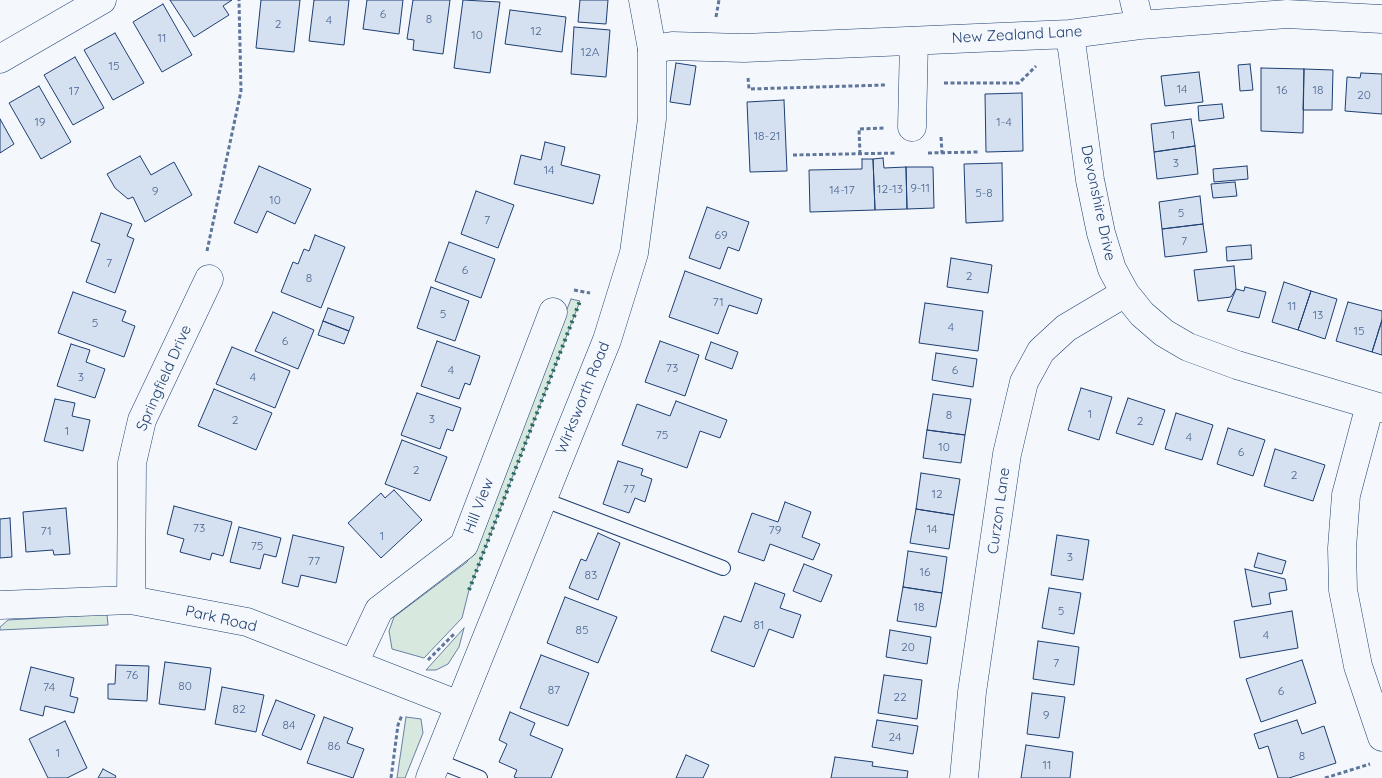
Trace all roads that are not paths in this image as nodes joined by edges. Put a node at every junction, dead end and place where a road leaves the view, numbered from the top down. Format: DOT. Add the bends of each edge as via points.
graph roads {
  1 [pos="102,0"];
  2 [pos="643,0"];
  3 [pos="1137,12"];
  4 [pos="1382,19"];
  5 [pos="1070,34"];
  6 [pos="914,41"];
  7 [pos="652,49"];
  8 [pos="0,59"];
  9 [pos="909,140"];
  10 [pos="209,279"];
  11 [pos="1125,293"];
  12 [pos="553,312"];
  13 [pos="1376,407"];
  14 [pos="542,499"];
  15 [pos="723,568"];
  16 [pos="131,600"];
  17 [pos="0,605"];
  18 [pos="354,663"];
  19 [pos="459,706"];
  20 [pos="1382,736"];
  21 [pos="434,769"];
  22 [pos="480,778"];
  23 [pos="964,778"];
  1 -- 8 [label="street"];
  2 -- 7 [label="street, Wirksworth Road"];
  3 -- 4 [label="street, New Zealand Lane"];
  3 -- 5 [label="street, New Zealand Lane"];
  5 -- 6 [label="street, New Zealand Lane"];
  5 -- 11 [label="street, Devonshire Drive" via="1099,224 1112,269"];
  6 -- 7 [label="street, New Zealand Lane"];
  6 -- 9 [label="street"];
  7 -- 14 [label="street, Wirksworth Road" via="652,119 634,254 607,340"];
  10 -- 16 [label="street, Springfield Drive" via="142,420 132,463"];
  11 -- 13 [label="street, Devonshire Drive" via="1164,333 1188,347"];
  11 -- 23 [label="street, Curzon Lane" via="1066,328 1041,351 1024,382 1007,454 972,692"];
  12 -- 18 [label="street, Hill View" via="464,545 379,610"];
  13 -- 20 [label="street" via="1346,495 1342,548 1343,590 1358,666"];
  14 -- 15 [label="lane"];
  14 -- 19 [label="street, Wirksworth Road"];
  16 -- 17 [label="street, Park Road"];
  16 -- 18 [label="street, Park Road" via="247,622"];
  18 -- 19 [label="street, Park Road"];
  19 -- 21 [label="street, Wirksworth Road"];
  21 -- 22 [label="lane"];
}
